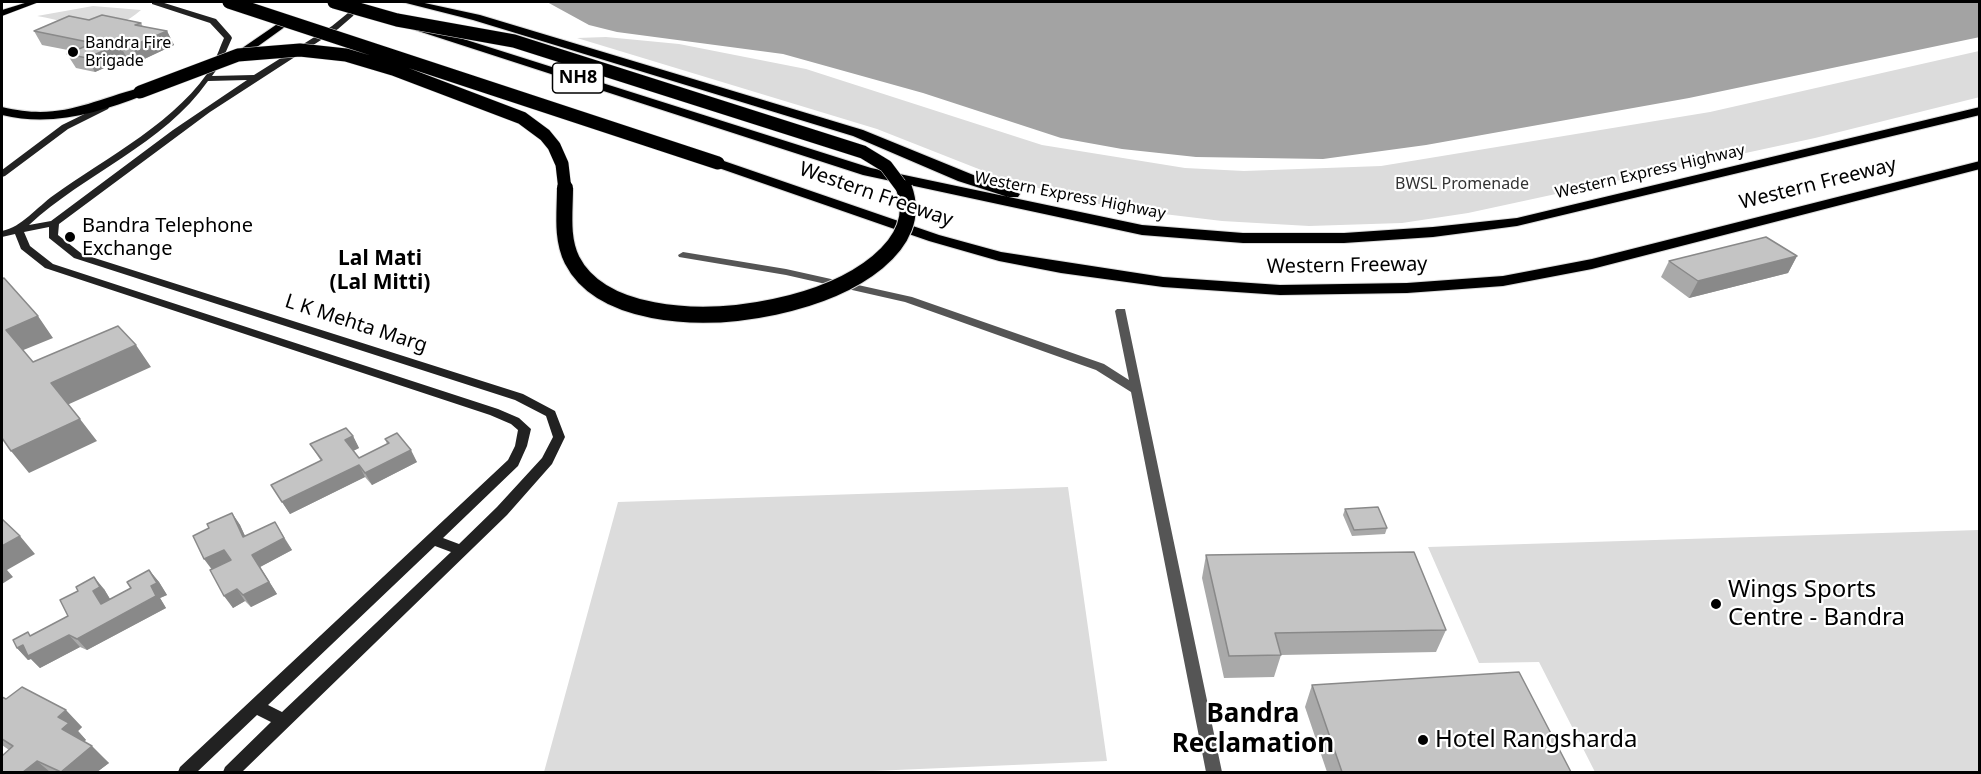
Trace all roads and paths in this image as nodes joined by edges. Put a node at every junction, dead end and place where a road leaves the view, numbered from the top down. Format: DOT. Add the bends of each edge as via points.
graph roads {
  1 [pos="42,2"];
  2 [pos="155,2"];
  3 [pos="229,2"];
  4 [pos="334,2"];
  5 [pos="357,2"];
  6 [pos="407,2"];
  7 [pos="30,3"];
  8 [pos="2,13"];
  9 [pos="289,19"];
  10 [pos="397,21"];
  11 [pos="239,55"];
  12 [pos="254,77"];
  13 [pos="207,79"];
  14 [pos="105,106"];
  15 [pos="2,111"];
  16 [pos="1980,111"];
  17 [pos="170,116"];
  18 [pos="199,117"];
  19 [pos="1980,165"];
  20 [pos="2,174"];
  21 [pos="54,224"];
  22 [pos="1130,228"];
  23 [pos="18,230"];
  24 [pos="2,234"];
  25 [pos="682,255"];
  26 [pos="1121,311"];
  27 [pos="1137,390"];
  28 [pos="432,539"];
  29 [pos="461,550"];
  30 [pos="256,706"];
  31 [pos="284,721"];
  32 [pos="186,772"];
  33 [pos="231,772"];
  34 [pos="1214,772"];
  1 -- 7 [label="main road"];
  2 -- 13 [label="main road" via="213,21 223,30 228,38"];
  3 -- 9 [label="highway, Western Freeway, bridge"];
  4 -- 10 [label="highway, bridge"];
  5 -- 12 [label="main road" via="350,15 314,42"];
  6 -- 22 [label="highway" via="476,17 858,133 963,178"];
  7 -- 8 [label="main road"];
  9 -- 11 [label="highway, bridge"];
  9 -- 19 [label="highway, Western Freeway, bridge" via="934,238 1060,268 1163,282 1280,290 1407,288 1503,281 1592,264"];
  10 -- 11 [label="highway, bridge" via="514,41 864,152 892,170 903,186 909,202 908,220 884,257 831,290 734,315 666,314 626,303 594,288 579,274 566,247 561,161 548,139 528,122 490,104 333,52"];
  10 -- 22 [label="highway, Western Express Highway / NH8, bridge" via="868,172"];
  11 -- 14 [label="highway, bridge"];
  12 -- 13 [label="main road"];
  12 -- 18 [label="main road"];
  13 -- 17 [label="main road"];
  14 -- 15 [label="highway" via="53,116"];
  14 -- 20 [label="main road" via="65,127"];
  16 -- 22 [label="highway, Western Express Highway" via="1517,222 1344,238 1243,238"];
  17 -- 18 [label="main road"];
  17 -- 23 [label="main road" via="47,204"];
  18 -- 21 [label="main road"];
  21 -- 23 [label="main road"];
  21 -- 29 [label="main road, L K Mehta Marg" via="53,236 78,256 519,397 551,414 559,437 547,461"];
  23 -- 24 [label="main road"];
  23 -- 28 [label="main road, L K Mehta Marg" via="25,247 49,266 515,421 525,429 513,463"];
  25 -- 27 [label="street" via="786,272 908,299 1100,368"];
  26 -- 27 [label="street"];
  27 -- 34 [label="street"];
  28 -- 29 [label="main road"];
  28 -- 30 [label="main road, L K Mehta Marg"];
  29 -- 31 [label="main road, L K Mehta Marg"];
  30 -- 31 [label="main road"];
  30 -- 32 [label="main road, L K Mehta Marg"];
  31 -- 33 [label="main road, L K Mehta Marg"];
}
